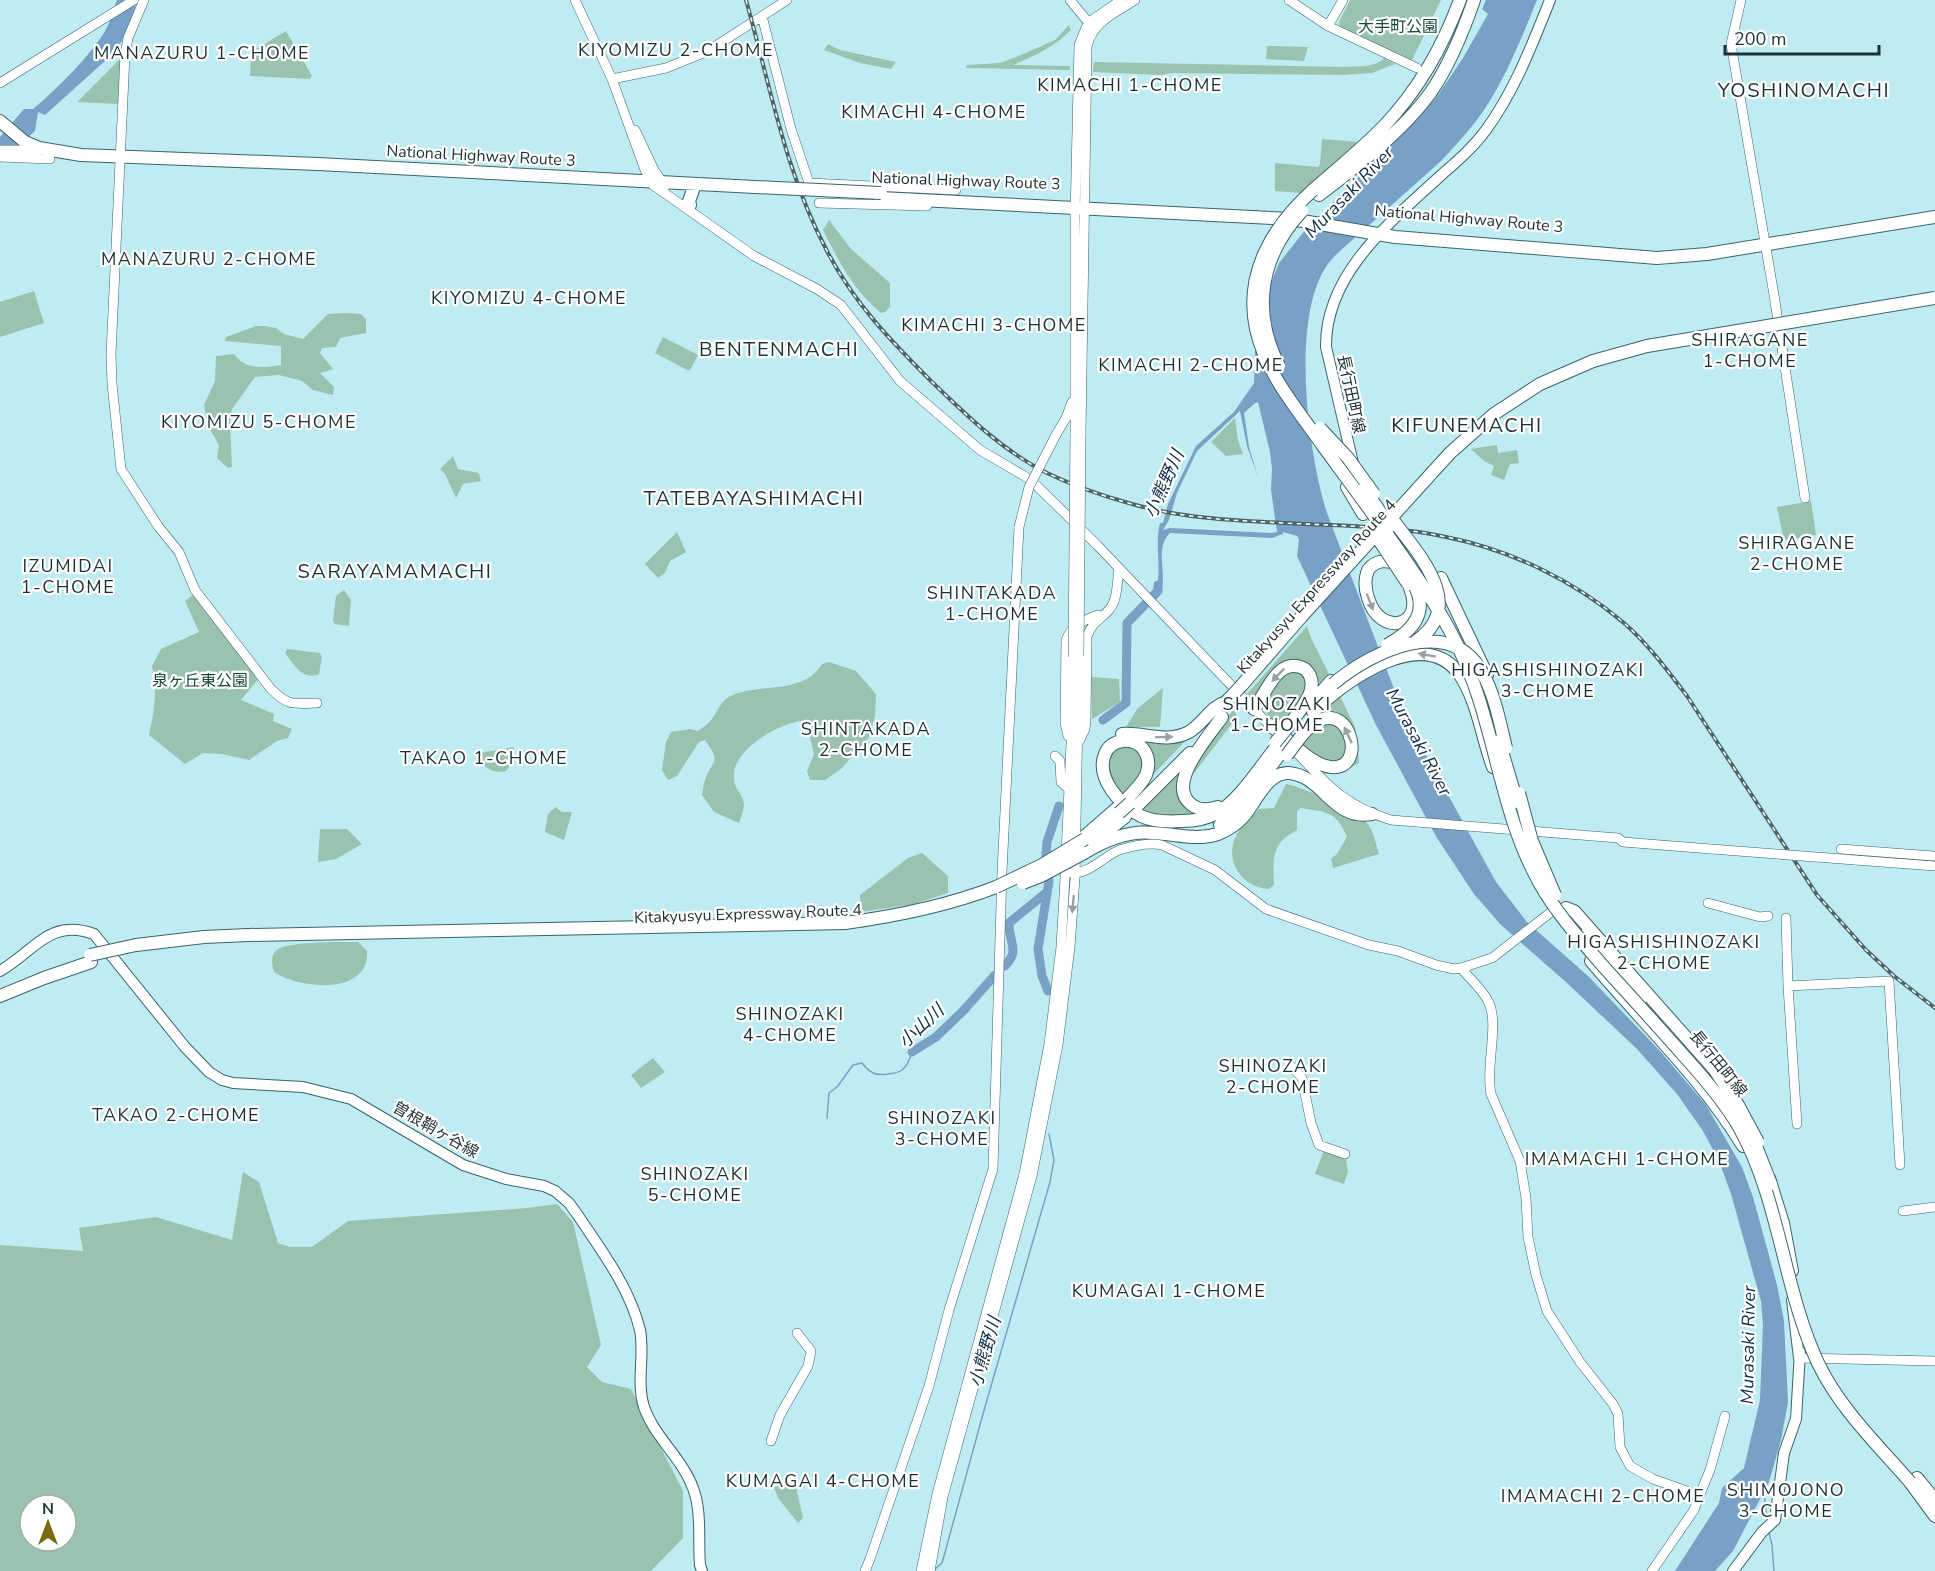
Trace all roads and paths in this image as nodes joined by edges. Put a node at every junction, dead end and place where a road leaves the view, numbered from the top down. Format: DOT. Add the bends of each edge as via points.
graph roads {
  1 [pos="122,0"];
  2 [pos="134,0"];
  3 [pos="144,0"];
  4 [pos="575,0"];
  5 [pos="787,0"];
  6 [pos="1070,0"];
  7 [pos="1121,0"];
  8 [pos="1135,0"];
  9 [pos="1289,0"];
  10 [pos="1343,0"];
  11 [pos="1452,0"];
  12 [pos="1464,0"];
  13 [pos="1474,0"];
  14 [pos="1550,0"];
  15 [pos="1741,0"];
  16 [pos="762,16"];
  17 [pos="1091,26"];
  18 [pos="1328,26"];
  19 [pos="1417,68"];
  20 [pos="0,76"];
  21 [pos="612,79"];
  22 [pos="0,83"];
  23 [pos="626,114"];
  24 [pos="1385,125"];
  25 [pos="3,128"];
  26 [pos="13,150"];
  27 [pos="48,154"];
  28 [pos="122,159"];
  29 [pos="651,182"];
  30 [pos="755,189"];
  31 [pos="693,190"];
  32 [pos="956,190"];
  33 [pos="1319,195"];
  34 [pos="819,203"];
  35 [pos="1080,204"];
  36 [pos="690,206"];
  37 [pos="953,207"];
  38 [pos="1935,209"];
  39 [pos="1301,216"];
  40 [pos="1935,217"];
  41 [pos="704,218"];
  42 [pos="1376,231"];
  43 [pos="1764,241"];
  44 [pos="1935,298"];
  45 [pos="1935,304"];
  46 [pos="1074,391"];
  47 [pos="1288,397"];
  48 [pos="1320,428"];
  49 [pos="1078,433"];
  50 [pos="1805,498"];
  51 [pos="1381,503"];
  52 [pos="1364,514"];
  53 [pos="1119,568"];
  54 [pos="1437,600"];
  55 [pos="1106,612"];
  56 [pos="1303,620"];
  57 [pos="1334,686"];
  58 [pos="317,703"];
  59 [pos="1228,705"];
  60 [pos="1254,709"];
  61 [pos="1222,717"];
  62 [pos="1270,725"];
  63 [pos="1292,733"];
  64 [pos="1075,743"];
  65 [pos="1281,748"];
  66 [pos="1055,756"];
  67 [pos="1500,757"];
  68 [pos="1266,786"];
  69 [pos="1237,792"];
  70 [pos="1074,794"];
  71 [pos="1256,800"];
  72 [pos="1125,808"];
  73 [pos="1372,814"];
  74 [pos="1512,816"];
  75 [pos="1142,823"];
  76 [pos="1520,829"];
  77 [pos="1203,831"];
  78 [pos="1189,832"];
  79 [pos="1108,840"];
  80 [pos="1085,844"];
  81 [pos="1841,849"];
  82 [pos="1933,856"];
  83 [pos="1935,866"];
  84 [pos="1071,873"];
  85 [pos="996,891"];
  86 [pos="1708,903"];
  87 [pos="1556,907"];
  88 [pos="1768,916"];
  89 [pos="1786,918"];
  90 [pos="1580,941"];
  91 [pos="90,959"];
  92 [pos="1461,968"];
  93 [pos="0,971"];
  94 [pos="1788,987"];
  95 [pos="0,988"];
  96 [pos="0,996"];
  97 [pos="1292,1067"];
  98 [pos="1797,1124"];
  99 [pos="1345,1154"];
  100 [pos="1760,1164"];
  101 [pos="1900,1165"];
  102 [pos="1935,1208"];
  103 [pos="1903,1211"];
  104 [pos="797,1333"];
  105 [pos="1799,1358"];
  106 [pos="1935,1361"];
  107 [pos="1725,1416"];
  108 [pos="771,1440"];
  109 [pos="1698,1499"];
  110 [pos="1935,1500"];
  111 [pos="1935,1514"];
  112 [pos="702,1571"];
  113 [pos="864,1571"];
  114 [pos="921,1571"];
  115 [pos="930,1571"];
  116 [pos="1652,1571"];
  117 [pos="1733,1571"];
  1 -- 20 [label="street"];
  2 -- 22 [label="street"];
  3 -- 28 [label="street" via="126,44"];
  4 -- 21 [label="street"];
  5 -- 16 [label="street"];
  6 -- 17 [label="street"];
  7 -- 17 [label="street"];
  8 -- 17 [label="street"];
  9 -- 18 [label="street"];
  10 -- 18 [label="street"];
  11 -- 24 [label="highway" via="1434,46"];
  12 -- 24 [label="highway" via="1431,64"];
  12 -- 33 [label="highway" via="1446,51 1411,105 1378,143"];
  12 -- 39 [label="street" via="1443,49 1410,100 1375,142"];
  13 -- 33 [label="highway" via="1454,50 1422,103 1397,130"];
  14 -- 42 [label="main road, 長行田町線" via="1524,66 1486,131 1460,160"];
  15 -- 43 [label="street" via="1731,44"];
  16 -- 21 [label="street" via="708,51 666,68"];
  16 -- 32 [label="street" via="790,129 809,183"];
  17 -- 35 [label="street" via="1080,39 1079,51"];
  18 -- 19 [label="street"];
  21 -- 23 [label="street"];
  23 -- 29 [label="street"];
  23 -- 29 [label="street" via="641,140"];
  24 -- 47 [label="highway, bridge" via="1288,214 1262,257 1253,302 1257,330 1270,366"];
  25 -- 26 [label="highway, National Highway Route 3"];
  26 -- 27 [label="highway, National Highway Route 3"];
  26 -- 27 [label="street"];
  27 -- 28 [label="highway, National Highway Route 3"];
  28 -- 29 [label="highway, National Highway Route 3"];
  28 -- 58 [label="street" via="111,354 121,470 179,552 200,596 271,689 294,705"];
  29 -- 30 [label="highway, National Highway Route 3"];
  29 -- 31 [label="highway, National Highway Route 3"];
  29 -- 36 [label="street"];
  29 -- 41 [label="street"];
  30 -- 31 [label="highway, National Highway Route 3"];
  30 -- 35 [label="highway, National Highway Route 3"];
  31 -- 36 [label="highway"];
  33 -- 48 [label="highway, bridge" via="1296,218 1273,253 1263,303 1265,328 1277,363"];
  34 -- 37 [label="street"];
  35 -- 39 [label="highway, National Highway Route 3"];
  35 -- 46 [label="street"];
  35 -- 49 [label="street"];
  36 -- 41 [label="street"];
  38 -- 43 [label="highway, National Highway Route 3"];
  39 -- 42 [label="highway, National Highway Route 3"];
  40 -- 43 [label="highway, National Highway Route 3"];
  41 -- 53 [label="street" via="754,256 818,288 841,305 900,381 980,450 1031,482"];
  42 -- 43 [label="highway, National Highway Route 3" via="1657,258 1689,256"];
  42 -- 54 [label="main road, 長行田町線" via="1336,296 1328,319 1326,347 1355,471"];
  43 -- 50 [label="street"];
  44 -- 56 [label="highway, Kitakyusyu Expressway Route 4, bridge" via="1647,346 1593,361 1540,384 1494,414 1450,453"];
  45 -- 56 [label="highway, Kitakyusyu Expressway Route 4, bridge" via="1649,352 1580,372 1542,389 1498,419 1456,456"];
  46 -- 49 [label="street"];
  46 -- 113 [label="street, bridge" via="1065,418 1029,487 1019,527 1002,872 993,1168 929,1386"];
  47 -- 52 [label="highway, bridge"];
  47 -- 74 [label="highway, bridge" via="1413,571 1455,639 1478,697"];
  48 -- 51 [label="highway, bridge"];
  48 -- 87 [label="highway, bridge" via="1420,568 1462,636 1478,672 1530,842"];
  49 -- 64 [label="street, bridge"];
  51 -- 57 [label="highway, bridge" via="1433,578 1438,613 1421,638"];
  51 -- 67 [label="highway, bridge" via="1446,588 1489,681 1506,737"];
  54 -- 52 [label="highway, one-way, bridge" via="1412,572 1404,567 1390,562 1379,562 1371,567 1365,587 1376,615 1399,623 1408,617 1413,607 1411,590"];
  52 -- 57 [label="highway, bridge" via="1413,583 1420,610 1405,634 1352,664"];
  53 -- 55 [label="street" via="1115,598"];
  53 -- 60 [label="street"];
  54 -- 67 [label="main road, 長行田町線" via="1469,661"];
  55 -- 64 [label="street" via="1087,636 1085,729"];
  55 -- 64 [label="street" via="1077,624 1066,641 1065,723"];
  56 -- 59 [label="highway, Kitakyusyu Expressway Route 4"];
  57 -- 63 [label="highway"];
  57 -- 63 [label="highway" via="1316,698"];
  74 -- 57 [label="highway, one-way, bridge" via="1464,682 1454,667 1423,653 1401,656"];
  57 -- 87 [label="highway, bridge" via="1373,658 1419,642 1445,644 1470,657 1490,688 1532,841"];
  59 -- 61 [label="highway, Kitakyusyu Expressway Route 4"];
  59 -- 72 [label="highway, Kitakyusyu Expressway Route 4"];
  75 -- 59 [label="highway, one-way" via="1120,807 1101,784 1096,767 1101,748 1109,738 1122,734 1159,738 1182,735 1195,728 1217,705"];
  60 -- 62 [label="street"];
  63 -- 60 [label="highway, one-way" via="1311,689 1312,679 1305,669 1293,665 1281,670"];
  61 -- 69 [label="highway" via="1186,769 1184,793 1192,806 1207,810 1221,806"];
  61 -- 72 [label="highway, Kitakyusyu Expressway Route 4" via="1174,770"];
  62 -- 63 [label="highway, one-way" via="1325,766 1342,765 1352,753 1348,732 1332,719"];
  62 -- 73 [label="street" via="1331,789"];
  63 -- 65 [label="highway, bridge"];
  64 -- 70 [label="street"];
  65 -- 68 [label="highway"];
  65 -- 69 [label="highway"];
  65 -- 69 [label="highway" via="1258,766"];
  65 -- 77 [label="highway" via="1237,811 1221,824"];
  65 -- 79 [label="highway" via="1234,807 1219,818 1200,825 1143,829"];
  66 -- 70 [label="street" via="1060,762 1061,783"];
  67 -- 76 [label="main road, 長行田町線"];
  68 -- 71 [label="highway"];
  68 -- 73 [label="highway" via="1279,775 1294,774 1308,780 1352,814"];
  69 -- 72 [label="highway" via="1222,810 1203,819 1161,821 1140,815 1118,798 1103,771 1106,751 1125,741 1143,748 1148,769 1142,781"];
  70 -- 84 [label="street"];
  71 -- 77 [label="highway" via="1226,824"];
  71 -- 79 [label="highway" via="1240,820 1215,835 1196,838 1138,832"];
  72 -- 80 [label="highway, Kitakyusyu Expressway Route 4"];
  73 -- 76 [label="street" via="1391,820"];
  74 -- 100 [label="highway, bridge" via="1530,866 1551,901 1716,1093"];
  76 -- 83 [label="street, bridge" via="1618,838 1640,844"];
  76 -- 87 [label="main road, 長行田町線"];
  77 -- 78 [label="highway"];
  79 -- 80 [label="highway"];
  80 -- 85 [label="highway, Kitakyusyu Expressway Route 4, bridge"];
  80 -- 85 [label="highway, Kitakyusyu Expressway Route 4, bridge" via="1023,883"];
  81 -- 82 [label="street"];
  84 -- 92 [label="street" via="1089,869 1119,850 1153,843 1162,845 1215,870 1266,909 1369,945 1436,965"];
  84 -- 114 [label="street" via="1038,1110 1012,1221 937,1494"];
  84 -- 115 [label="street, one-way" via="1070,947 1058,1045 1037,1154 943,1497"];
  85 -- 91 [label="highway, Kitakyusyu Expressway Route 4, bridge" via="924,917 846,929 204,937"];
  86 -- 88 [label="street"];
  87 -- 90 [label="main road, 長行田町線"];
  87 -- 92 [label="street" via="1501,951"];
  87 -- 100 [label="highway, bridge" via="1723,1089 1746,1124"];
  87 -- 100 [label="highway, bridge" via="1574,911 1714,1069 1758,1142"];
  87 -- 105 [label="main road, 長行田町線" via="1599,948 1710,1072 1741,1115 1766,1165 1784,1223 1799,1301"];
  89 -- 94 [label="street"];
  90 -- 100 [label="highway, bridge" via="1579,947 1688,1070"];
  90 -- 105 [label="main road, 長行田町線" via="1701,1078 1740,1131 1761,1176 1778,1230"];
  91 -- 95 [label="highway, Kitakyusyu Expressway Route 4"];
  91 -- 96 [label="highway, Kitakyusyu Expressway Route 4"];
  92 -- 109 [label="street" via="1488,1000 1493,1016 1491,1094 1520,1161 1528,1237 1547,1311 1613,1404 1618,1414 1620,1447 1630,1466 1695,1494"];
  93 -- 112 [label="main road, 曽根鞘ヶ谷線" via="52,933 74,929 94,934 185,1047 222,1080 303,1087 351,1099 463,1165 555,1191 578,1214 633,1306 640,1332 644,1405 651,1424 694,1490"];
  94 -- 98 [label="street"];
  94 -- 101 [label="street" via="1888,981"];
  97 -- 99 [label="street" via="1302,1078 1319,1145"];
  100 -- 110 [label="highway, bridge" via="1826,1361 1846,1396"];
  100 -- 111 [label="highway, bridge" via="1804,1328 1819,1365 1846,1408"];
  102 -- 103 [label="street"];
  104 -- 108 [label="street" via="812,1351"];
  105 -- 106 [label="street"];
  105 -- 117 [label="main road, 長行田町線" via="1796,1419 1784,1453 1775,1520"];
  107 -- 109 [label="street"];
  109 -- 116 [label="street"];
}
